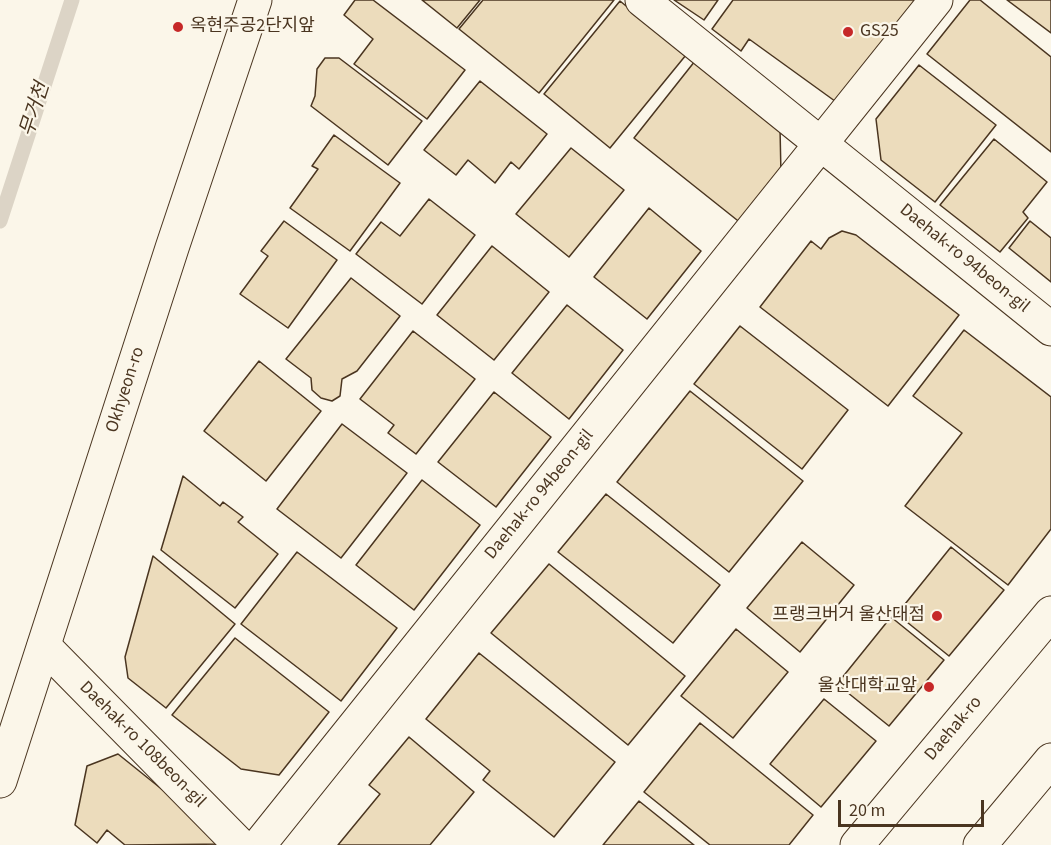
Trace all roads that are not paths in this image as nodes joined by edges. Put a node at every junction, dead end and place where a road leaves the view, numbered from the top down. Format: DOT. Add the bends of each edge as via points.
graph roads {
  1 [pos="255,0"];
  2 [pos="642,0"];
  3 [pos="936,0"];
  4 [pos="821,144"];
  5 [pos="1051,329"];
  6 [pos="1051,613"];
  7 [pos="44,646"];
  8 [pos="1051,653"];
  9 [pos="951,733"];
  10 [pos="1051,753"];
  11 [pos="1051,760"];
  12 [pos="0,781"];
  13 [pos="1022,794"];
  14 [pos="240,845"];
  15 [pos="259,845"];
  16 [pos="858,845"];
  17 [pos="980,845"];
  1 -- 7 [label="street, Okhyeon-ro"];
  2 -- 4 [label="street, Daehak-ro 94beon-gil"];
  3 -- 4 [label="street"];
  4 -- 5 [label="street, Daehak-ro 94beon-gil"];
  4 -- 15 [label="street, Daehak-ro 94beon-gil"];
  6 -- 9 [label="street, Daehak-ro"];
  7 -- 12 [label="street, Okhyeon-ro"];
  7 -- 14 [label="street, Daehak-ro 108beon-gil"];
  8 -- 9 [label="street" via="1040,654 1022,666"];
  9 -- 16 [label="street, Daehak-ro"];
  10 -- 13 [label="street"];
  11 -- 13 [label="street"];
  13 -- 17 [label="street"];
}
